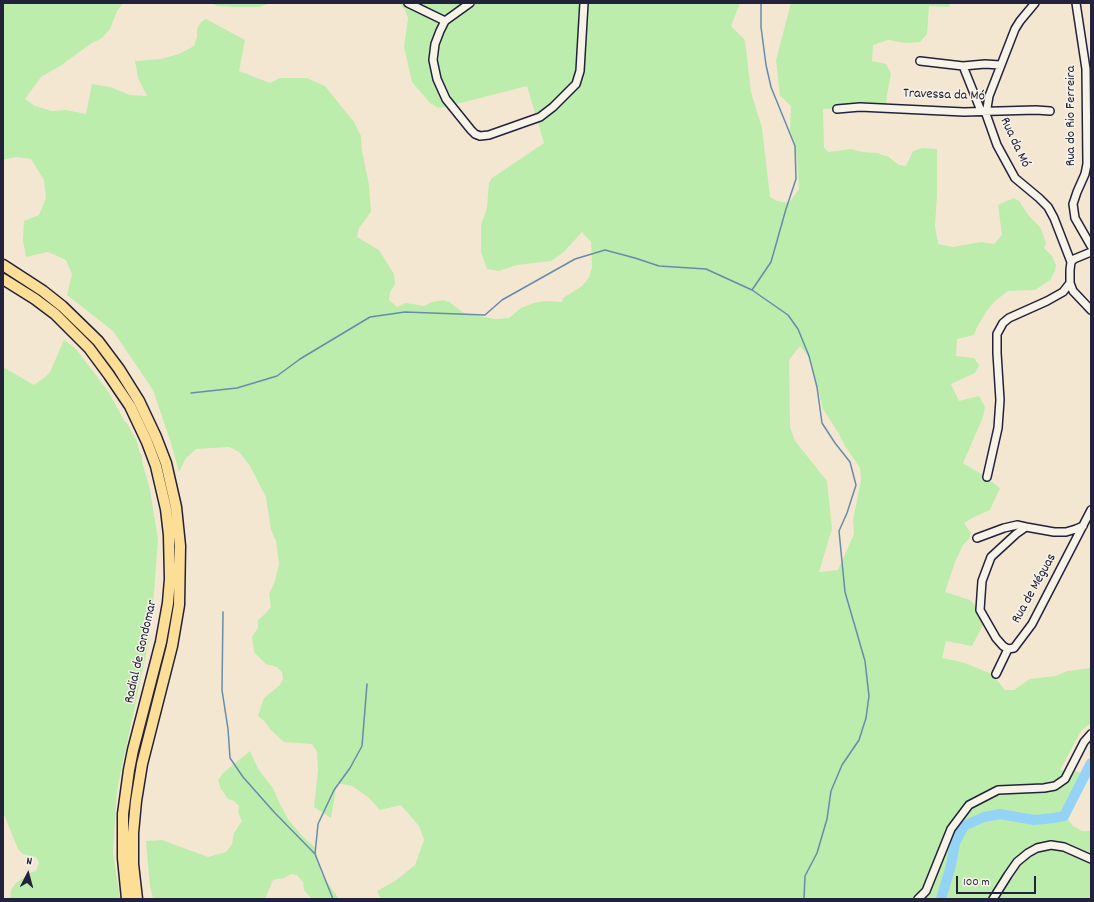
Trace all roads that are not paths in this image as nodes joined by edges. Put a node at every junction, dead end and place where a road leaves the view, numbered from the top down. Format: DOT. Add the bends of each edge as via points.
graph roads {
  1 [pos="408,3"];
  2 [pos="470,3"];
  3 [pos="584,3"];
  4 [pos="1035,3"];
  5 [pos="1076,3"];
  6 [pos="445,21"];
  7 [pos="920,61"];
  8 [pos="1000,65"];
  9 [pos="963,66"];
  10 [pos="837,109"];
  11 [pos="984,111"];
  12 [pos="1050,111"];
  13 [pos="1091,246"];
  14 [pos="1091,252"];
  15 [pos="1071,262"];
  16 [pos="3,265"];
  17 [pos="3,279"];
  18 [pos="1070,283"];
  19 [pos="1091,309"];
  20 [pos="987,477"];
  21 [pos="171,508"];
  22 [pos="1091,510"];
  23 [pos="1083,526"];
  24 [pos="1026,527"];
  25 [pos="978,538"];
  26 [pos="1008,649"];
  27 [pos="996,674"];
  28 [pos="1091,734"];
  29 [pos="1091,859"];
  30 [pos="127,899"];
  31 [pos="137,899"];
  32 [pos="918,899"];
  33 [pos="993,899"];
  1 -- 6 [label="street"];
  2 -- 6 [label="street"];
  3 -- 6 [label="street" via="580,71 576,84 554,107 540,117 489,135 475,134 446,99 437,79 433,60 435,44"];
  4 -- 8 [label="street, Rua da Mó" via="1015,29"];
  5 -- 13 [label="street, Rua do Rio Ferreira" via="1086,69 1088,164 1073,204 1075,218"];
  7 -- 9 [label="street"];
  8 -- 9 [label="street"];
  8 -- 11 [label="street, Rua da Mó"];
  9 -- 11 [label="street"];
  10 -- 11 [label="street, Travessa da Mó" via="860,107"];
  11 -- 12 [label="street, Travessa da Mó"];
  11 -- 15 [label="street, Rua da Mó" via="997,145 1015,178 1048,207"];
  14 -- 15 [label="street"];
  15 -- 18 [label="street"];
  16 -- 21 [label="highway" via="62,306 98,341 119,369 139,401 166,462"];
  17 -- 21 [label="highway, Radial de Gondomar" via="55,314 89,348 110,375 130,406 147,442"];
  18 -- 19 [label="street" via="1073,291"];
  18 -- 20 [label="street" via="1063,292 1009,318 997,334 1000,400 998,428"];
  21 -- 30 [label="highway, Radial de Gondomar" via="168,603 161,642 133,750 123,814 123,858"];
  21 -- 31 [label="highway, Radial de Gondomar" via="180,540 179,605 172,646 146,744 136,801 133,864"];
  22 -- 23 [label="street, Rua de Méguas"];
  23 -- 24 [label="street" via="1066,532"];
  23 -- 26 [label="street, Rua de Méguas" via="1032,624 1014,648"];
  24 -- 25 [label="street" via="1017,525 989,532"];
  24 -- 26 [label="street" via="991,557 982,581 980,610 996,638"];
  26 -- 27 [label="street, Rua de Méguas"];
  28 -- 32 [label="street" via="1084,742 1065,779 1055,786 998,790 969,805 951,829 926,891"];
  29 -- 33 [label="street" via="1051,845 1037,848 1018,862"];
}
